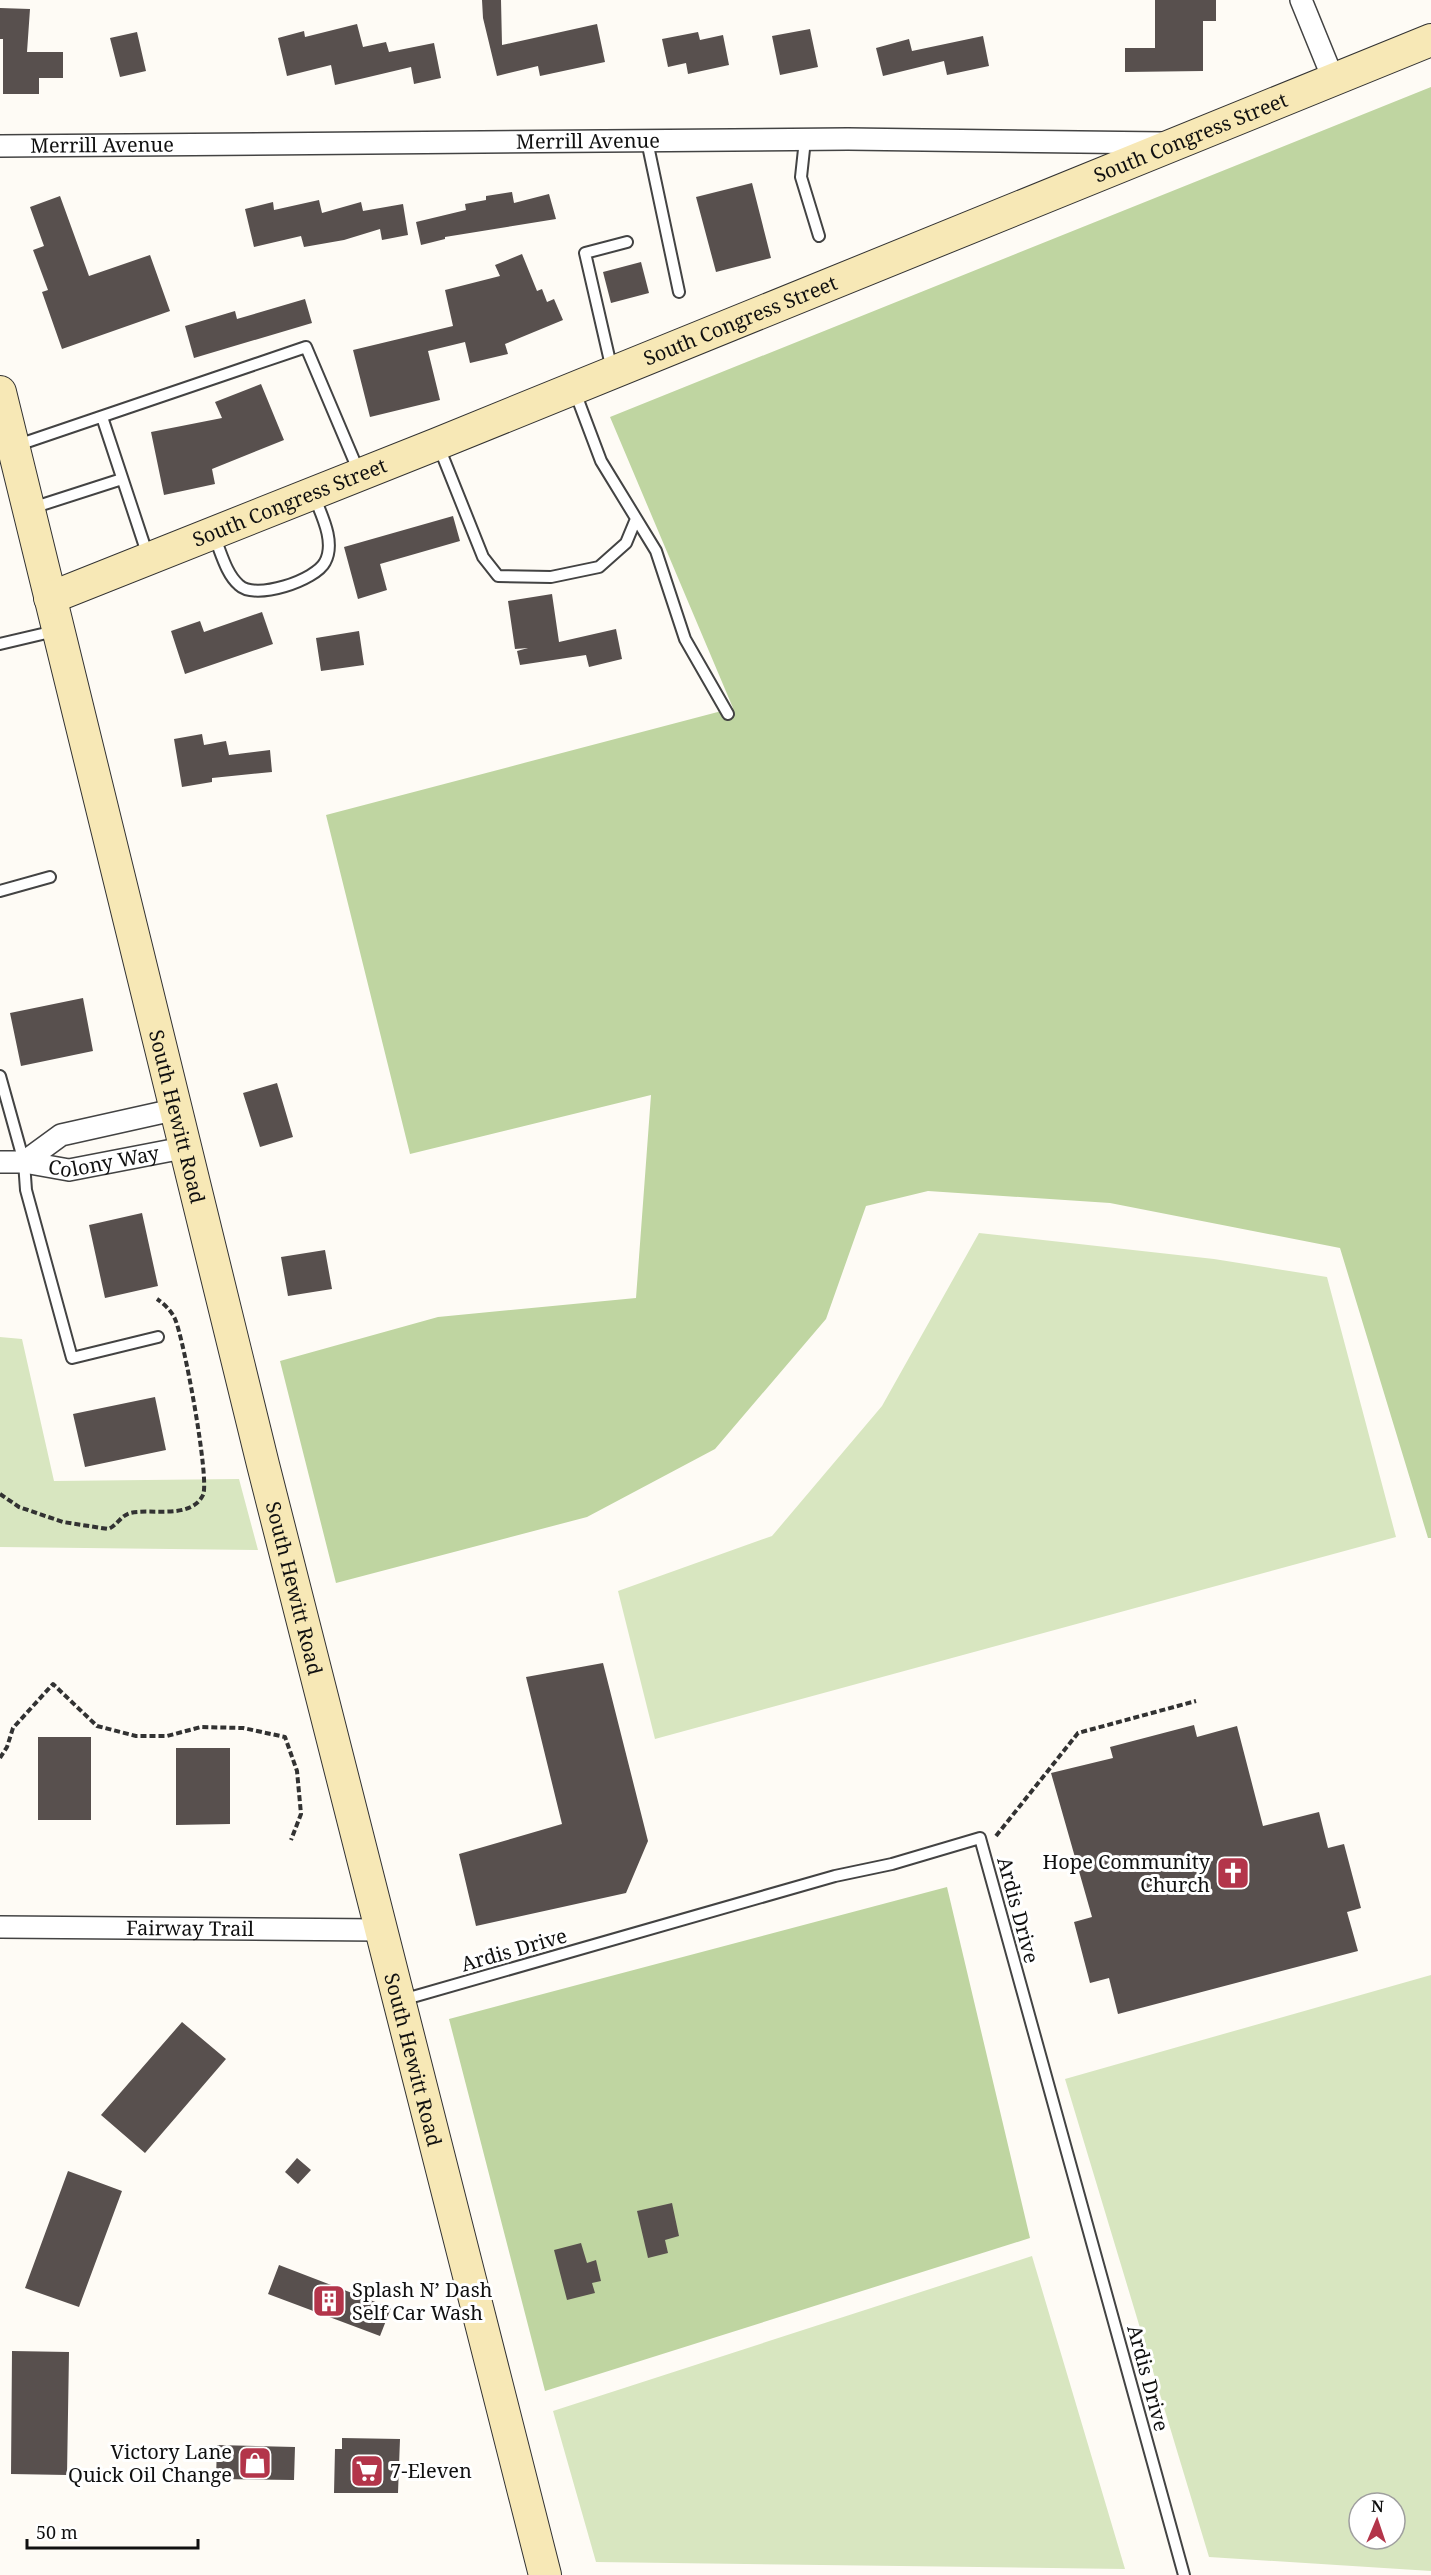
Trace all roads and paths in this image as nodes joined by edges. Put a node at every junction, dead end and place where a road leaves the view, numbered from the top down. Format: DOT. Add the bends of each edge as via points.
graph roads {
  1 [pos="1300,0"];
  2 [pos="1431,40"];
  3 [pos="1334,81"];
  4 [pos="805,140"];
  5 [pos="647,141"];
  6 [pos="1177,143"];
  7 [pos="0,146"];
  8 [pos="819,236"];
  9 [pos="627,242"];
  10 [pos="679,292"];
  11 [pos="613,373"];
  12 [pos="574,388"];
  13 [pos="0,392"];
  14 [pos="102,417"];
  15 [pos="437,444"];
  16 [pos="10,453"];
  17 [pos="360,475"];
  18 [pos="122,479"];
  19 [pos="313,494"];
  20 [pos="28,509"];
  21 [pos="636,519"];
  22 [pos="213,533"];
  23 [pos="148,559"];
  24 [pos="50,598"];
  25 [pos="58,631"];
  26 [pos="0,644"];
  27 [pos="728,714"];
  28 [pos="50,877"];
  29 [pos="0,891"];
  30 [pos="0,1076"];
  31 [pos="173,1110"];
  32 [pos="183,1148"];
  33 [pos="0,1162"];
  34 [pos="24,1162"];
  35 [pos="157,1299"];
  36 [pos="158,1337"];
  37 [pos="0,1494"];
  38 [pos="1196,1701"];
  39 [pos="0,1758"];
  40 [pos="291,1840"];
  41 [pos="991,1842"];
  42 [pos="0,1927"];
  43 [pos="380,1930"];
  44 [pos="396,2002"];
  45 [pos="545,2575"];
  46 [pos="1184,2575"];
  1 -- 3 [label="street"];
  2 -- 3 [label="main road, South Congress Street"];
  3 -- 6 [label="main road, South Congress Street"];
  4 -- 5 [label="street, Merrill Avenue"];
  4 -- 6 [label="street, Merrill Avenue"];
  4 -- 8 [label="lane" via="801,177"];
  5 -- 7 [label="street, Merrill Avenue"];
  5 -- 10 [label="lane"];
  6 -- 11 [label="main road, South Congress Street"];
  9 -- 11 [label="lane" via="585,253"];
  11 -- 12 [label="main road, South Congress Street"];
  12 -- 15 [label="main road, South Congress Street"];
  12 -- 21 [label="lane" via="601,461"];
  13 -- 16 [label="main road, South Hewitt Road"];
  14 -- 16 [label="lane"];
  14 -- 17 [label="lane" via="306,347"];
  14 -- 18 [label="lane"];
  15 -- 17 [label="main road, South Congress Street"];
  15 -- 21 [label="lane" via="483,557 498,576 551,577 599,567 626,543"];
  16 -- 20 [label="main road, South Hewitt Road"];
  17 -- 19 [label="main road, South Congress Street"];
  18 -- 20 [label="lane"];
  18 -- 23 [label="lane"];
  19 -- 22 [label="main road, South Congress Street"];
  19 -- 22 [label="lane" via="329,551 325,563 313,575 266,592 240,587 231,576"];
  20 -- 24 [label="main road, South Hewitt Road"];
  21 -- 27 [label="lane" via="656,551 685,639"];
  22 -- 23 [label="main road, South Congress Street"];
  23 -- 24 [label="main road, South Congress Street"];
  24 -- 25 [label="main road, South Hewitt Road"];
  25 -- 26 [label="lane"];
  25 -- 31 [label="main road, South Hewitt Road"];
  28 -- 29 [label="lane"];
  30 -- 34 [label="lane"];
  31 -- 32 [label="main road, South Hewitt Road"];
  31 -- 34 [label="street, Colony Way" via="61,1136"];
  32 -- 34 [label="street, Colony Way" via="69,1170"];
  32 -- 43 [label="main road, South Hewitt Road"];
  33 -- 34 [label="street, Colony Way"];
  34 -- 36 [label="lane" via="26,1190 72,1358"];
  35 -- 37 [label="path" via="175,1318 193,1392 203,1495 195,1504 182,1509 129,1513 108,1529 63,1522 19,1507"];
  38 -- 41 [label="path" via="1078,1734"];
  39 -- 40 [label="path" via="13,1728 53,1684 97,1726 136,1736 167,1736 201,1726 243,1728 285,1737 297,1771 301,1814"];
  42 -- 43 [label="street, Fairway Trail"];
  43 -- 44 [label="main road, South Hewitt Road"];
  44 -- 45 [label="main road, South Hewitt Road"];
  44 -- 46 [label="lane, Ardis Drive" via="980,1838"];
}
